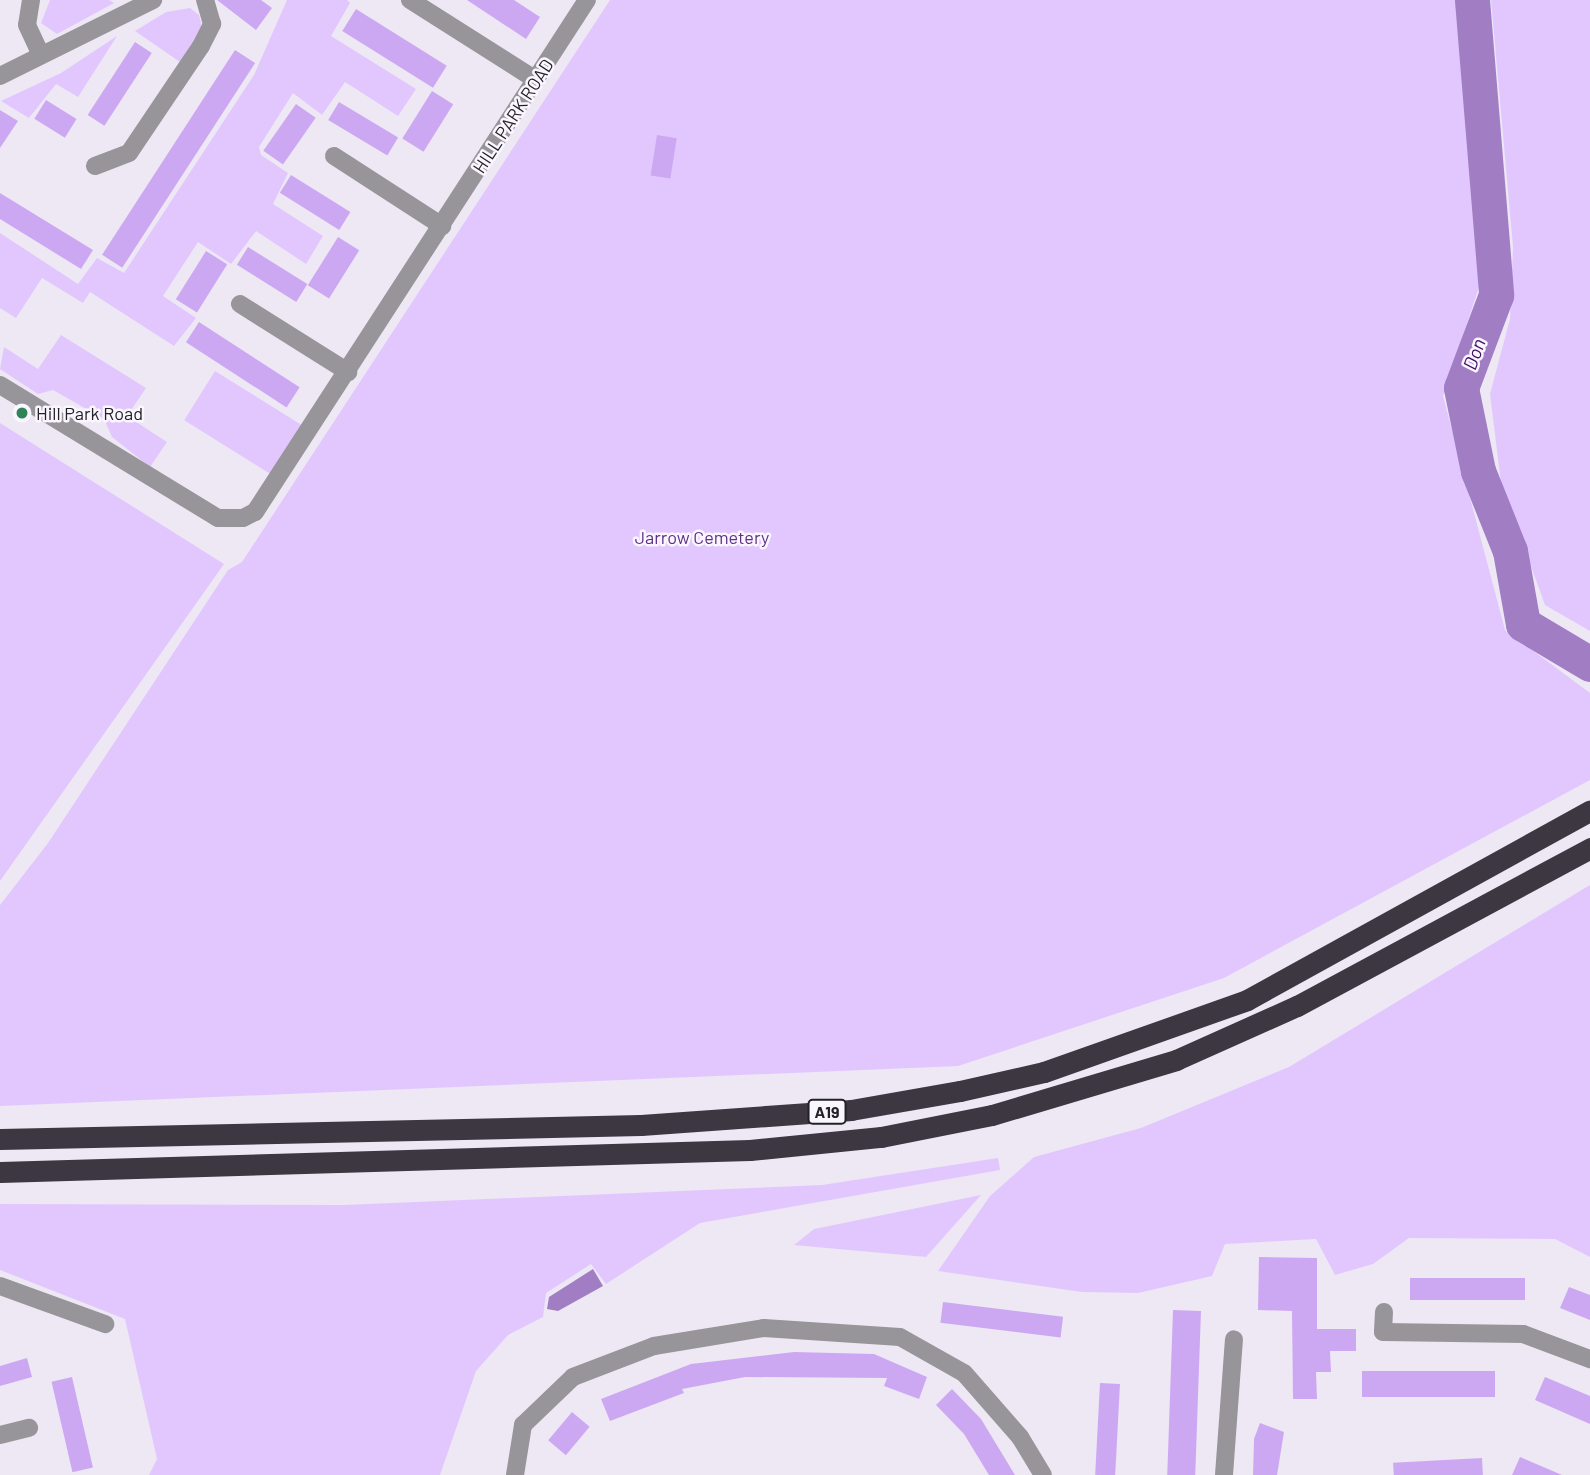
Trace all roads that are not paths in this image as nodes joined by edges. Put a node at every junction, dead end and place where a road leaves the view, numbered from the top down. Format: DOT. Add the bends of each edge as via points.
graph roads {
  1 [pos="31,0"];
  2 [pos="153,0"];
  3 [pos="205,0"];
  4 [pos="410,0"];
  5 [pos="587,0"];
  6 [pos="41,55"];
  7 [pos="0,76"];
  8 [pos="536,80"];
  9 [pos="334,156"];
  10 [pos="94,166"];
  11 [pos="442,226"];
  12 [pos="240,304"];
  13 [pos="348,372"];
  14 [pos="0,385"];
  15 [pos="1590,811"];
  16 [pos="1590,848"];
  17 [pos="6,1138"];
  18 [pos="6,1172"];
  19 [pos="0,1286"];
  20 [pos="1384,1311"];
  21 [pos="105,1324"];
  22 [pos="1234,1339"];
  23 [pos="1590,1359"];
  24 [pos="29,1428"];
  25 [pos="0,1435"];
  26 [pos="515,1475"];
  27 [pos="1043,1475"];
  28 [pos="1224,1475"];
  1 -- 6 [label="street" via="27,26"];
  2 -- 6 [label="street"];
  3 -- 10 [label="street" via="212,24 194,56 129,153"];
  4 -- 8 [label="street"];
  5 -- 8 [label="street, HILL PARK ROAD"];
  6 -- 7 [label="street"];
  8 -- 11 [label="street, HILL PARK ROAD"];
  9 -- 11 [label="street"];
  11 -- 13 [label="street, HILL PARK ROAD"];
  12 -- 13 [label="street"];
  13 -- 14 [label="street, HILL PARK ROAD" via="264,502 255,512 229,520 205,512"];
  15 -- 17 [label="highway, A19" via="1247,1000 1044,1072 960,1091 851,1110 641,1125"];
  16 -- 18 [label="highway, A19" via="1297,1006 1176,1060 992,1115 881,1137 750,1150"];
  19 -- 21 [label="street"];
  20 -- 23 [label="street" via="1383,1332 1523,1334"];
  22 -- 28 [label="street"];
  24 -- 25 [label="street"];
  26 -- 27 [label="street" via="523,1425 573,1377 654,1346 764,1328 900,1337 964,1374 1020,1437"];
}
